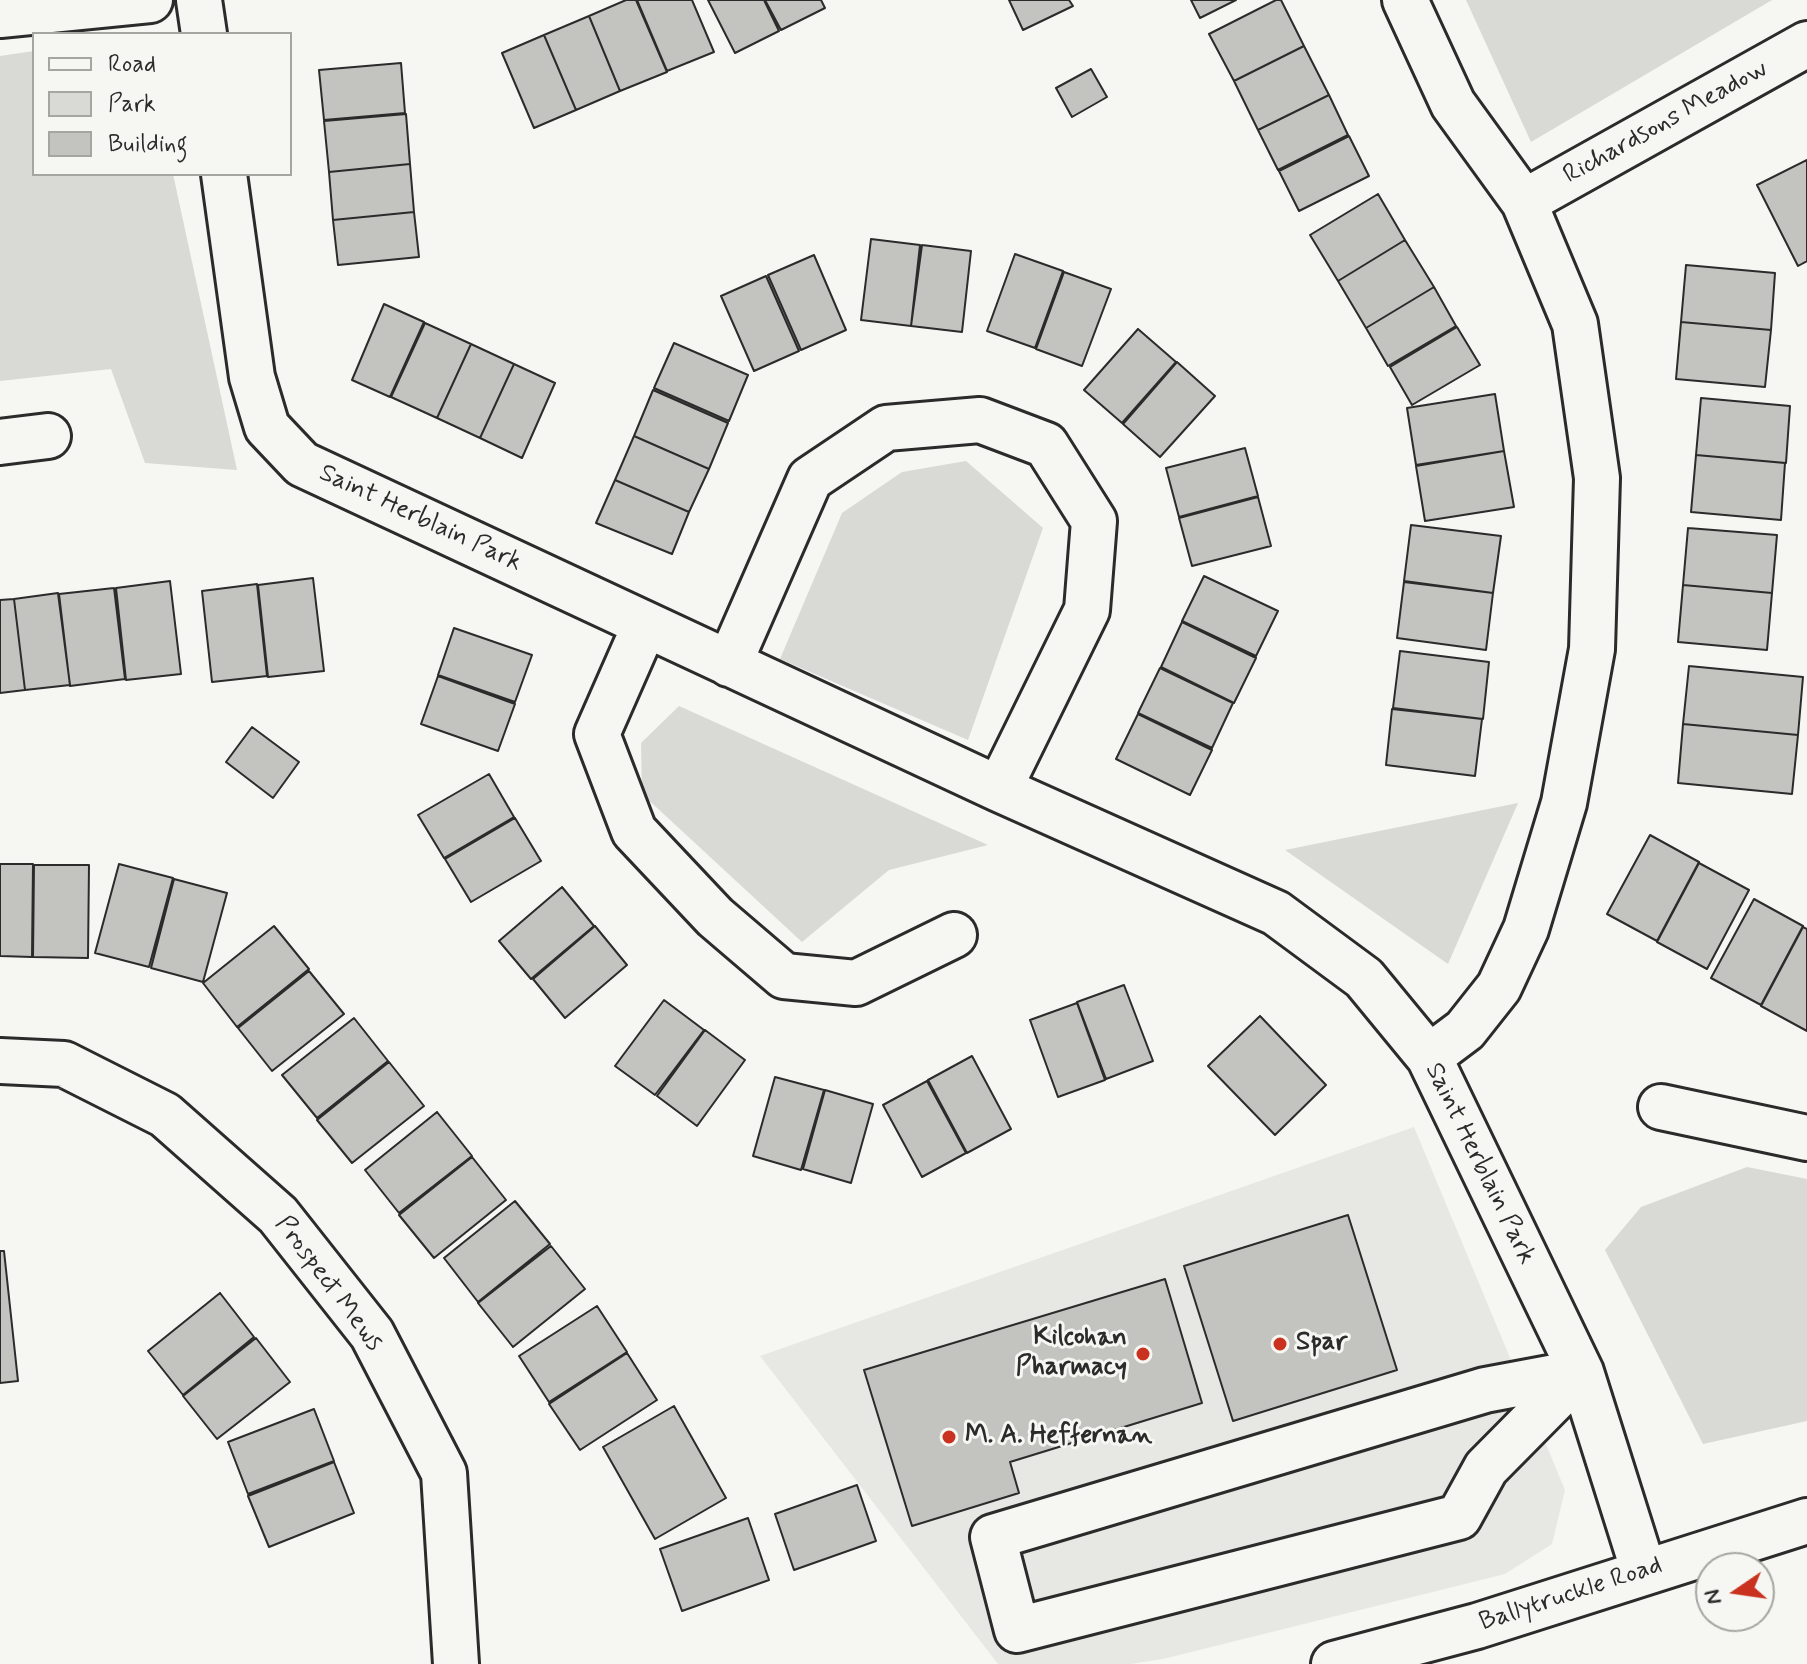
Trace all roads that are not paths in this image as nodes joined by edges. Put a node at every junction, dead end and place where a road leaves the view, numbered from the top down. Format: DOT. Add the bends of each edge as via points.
graph roads {
  1 [pos="150,0"];
  2 [pos="199,0"];
  3 [pos="1405,0"];
  4 [pos="48,5"];
  5 [pos="0,15"];
  6 [pos="204,32"];
  7 [pos="1807,44"];
  8 [pos="224,176"];
  9 [pos="1524,202"];
  10 [pos="48,436"];
  11 [pos="0,442"];
  12 [pos="645,625"];
  13 [pos="729,664"];
  14 [pos="999,789"];
  15 [pos="954,935"];
  16 [pos="1429,1057"];
  17 [pos="0,1061"];
  18 [pos="1661,1107"];
  19 [pos="1807,1138"];
  20 [pos="1581,1372"];
  21 [pos="1807,1521"];
  22 [pos="1644,1572"];
  23 [pos="456,1664"];
  24 [pos="1334,1664"];
  1 -- 4 [label="street"];
  2 -- 6 [label="street"];
  3 -- 9 [label="street" via="1453,104"];
  4 -- 5 [label="street"];
  7 -- 9 [label="street, Richardsons Meadow"];
  8 -- 12 [label="street, Saint Herblain Park" via="252,377 267,427 302,464"];
  9 -- 16 [label="street" via="1575,324 1597,478 1592,649 1564,803 1526,929 1499,987 1465,1030"];
  10 -- 11 [label="street"];
  12 -- 13 [label="street, Saint Herblain Park"];
  12 -- 15 [label="street" via="597,734 634,831 715,917 784,976 856,983"];
  13 -- 14 [label="street, Saint Herblain Park"];
  13 -- 14 [label="street" via="810,479 886,428 980,420 1046,445 1094,521 1087,610"];
  14 -- 16 [label="street, Saint Herblain Park" via="1276,913 1364,978"];
  16 -- 20 [label="street, Saint Herblain Park"];
  17 -- 23 [label="street, Prospect Mews" via="64,1064 165,1115 278,1215 372,1334 444,1473"];
  18 -- 19 [label="street"];
  20 -- 20 [label="street" via="1486,1468 1459,1517 1017,1630 993,1537 1485,1390"];
  20 -- 22 [label="street, Saint Herblain Park"];
  21 -- 22 [label="street, Ballytruckle Road"];
  22 -- 24 [label="street, Ballytruckle Road" via="1477,1626"];
}
